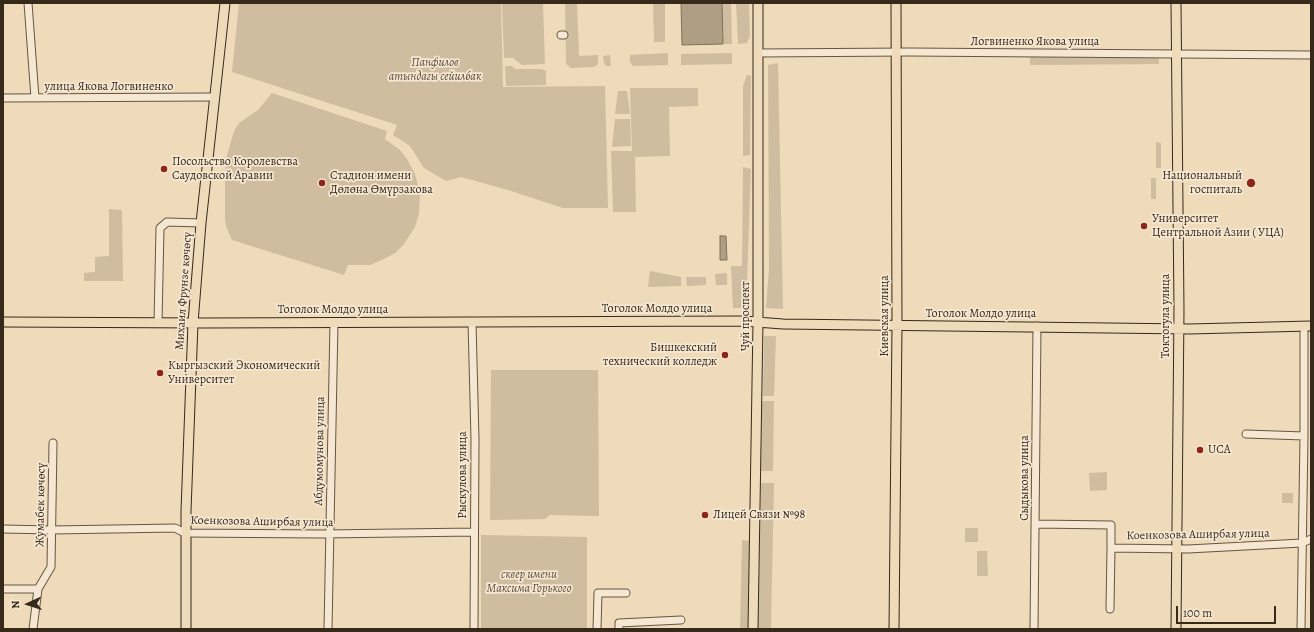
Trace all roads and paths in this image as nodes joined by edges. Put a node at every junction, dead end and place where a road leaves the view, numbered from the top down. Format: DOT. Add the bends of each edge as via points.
graph roads {
  1 [pos="28,3"];
  2 [pos="225,3"];
  3 [pos="758,3"];
  4 [pos="896,3"];
  5 [pos="1176,3"];
  6 [pos="896,52"];
  7 [pos="758,53"];
  8 [pos="1176,54"];
  9 [pos="1311,55"];
  10 [pos="215,97"];
  11 [pos="3,98"];
  12 [pos="34,98"];
  13 [pos="201,224"];
  14 [pos="3,322"];
  15 [pos="334,322"];
  16 [pos="472,322"];
  17 [pos="758,322"];
  18 [pos="158,323"];
  19 [pos="193,323"];
  20 [pos="898,325"];
  21 [pos="1037,326"];
  22 [pos="1307,326"];
  23 [pos="1179,328"];
  24 [pos="1246,434"];
  25 [pos="1304,436"];
  26 [pos="53,443"];
  27 [pos="1307,446"];
  28 [pos="1036,524"];
  29 [pos="3,529"];
  30 [pos="52,530"];
  31 [pos="474,532"];
  32 [pos="185,533"];
  33 [pos="330,534"];
  34 [pos="1311,539"];
  35 [pos="1302,543"];
  36 [pos="1111,548"];
  37 [pos="1177,549"];
  38 [pos="3,589"];
  39 [pos="38,589"];
  40 [pos="626,593"];
  41 [pos="1110,609"];
  42 [pos="681,620"];
  43 [pos="33,629"];
  44 [pos="186,629"];
  45 [pos="328,629"];
  46 [pos="474,629"];
  47 [pos="597,629"];
  48 [pos="619,629"];
  49 [pos="753,629"];
  50 [pos="894,629"];
  51 [pos="1034,629"];
  52 [pos="1176,629"];
  53 [pos="1301,629"];
  1 -- 12 [label="street"];
  2 -- 10 [label="main road, Михаил Фрунзе көчөсү"];
  3 -- 7 [label="main road, Чуй проспект"];
  4 -- 6 [label="main road, Киевская улица"];
  5 -- 8 [label="main road, Токтогула улица"];
  6 -- 7 [label="street, Логвиненко Якова улица"];
  6 -- 8 [label="street, Логвиненко Якова улица"];
  6 -- 20 [label="main road, Киевская улица"];
  7 -- 17 [label="main road, Чуй проспект"];
  8 -- 9 [label="street, Логвиненко Якова улица"];
  8 -- 23 [label="main road, Токтогула улица"];
  10 -- 12 [label="street, улица Якова Логвиненко"];
  10 -- 13 [label="main road, Михаил Фрунзе көчөсү"];
  11 -- 12 [label="street, улица Якова Логвиненко"];
  13 -- 18 [label="street" via="167,222 160,228"];
  13 -- 19 [label="main road, Михаил Фрунзе көчөсү"];
  14 -- 18 [label="main road, Тоголок Молдо улица"];
  15 -- 16 [label="main road, Тоголок Молдо улица"];
  15 -- 19 [label="main road, Тоголок Молдо улица"];
  15 -- 33 [label="street, Абдумомунова улица"];
  16 -- 17 [label="main road, Тоголок Молдо улица"];
  16 -- 31 [label="street, Рыскулова улица"];
  17 -- 20 [label="main road, Тоголок Молдо улица"];
  17 -- 49 [label="main road, Чуй проспект"];
  18 -- 19 [label="main road, Тоголок Молдо улица"];
  19 -- 32 [label="main road, Михаил Фрунзе көчөсү"];
  20 -- 21 [label="main road, Тоголок Молдо улица"];
  20 -- 50 [label="main road, Киевская улица"];
  21 -- 23 [label="main road, Тоголок Молдо улица"];
  21 -- 28 [label="street, Сыдыкова улица"];
  22 -- 23 [label="main road, Тоголок Молдо улица"];
  22 -- 25 [label="street"];
  23 -- 37 [label="main road, Токтогула улица"];
  24 -- 25 [label="street"];
  25 -- 27 [label="street"];
  26 -- 30 [label="street, Жумабек көчөсү"];
  27 -- 35 [label="street"];
  28 -- 36 [label="street, Коенкозова Аширбая улица" via="1111,525"];
  28 -- 51 [label="street, Сыдыкова улица"];
  29 -- 30 [label="street, Коенкозова Аширбая улица"];
  30 -- 32 [label="street, Коенкозова Аширбая улица" via="175,528"];
  30 -- 39 [label="street, Жумабек көчөсү" via="51,567"];
  31 -- 33 [label="street, Коенкозова Аширбая улица"];
  31 -- 46 [label="street, Рыскулова улица"];
  32 -- 33 [label="street, Коенкозова Аширбая улица"];
  32 -- 44 [label="main road, Михаил Фрунзе көчөсү"];
  33 -- 45 [label="street, Абдумомунова улица"];
  34 -- 35 [label="street, Коенкозова Аширбая улица"];
  35 -- 37 [label="street, Коенкозова Аширбая улица"];
  35 -- 53 [label="street"];
  36 -- 37 [label="street, Коенкозова Аширбая улица"];
  36 -- 41 [label="street"];
  37 -- 52 [label="main road, Токтогула улица"];
  38 -- 39 [label="street"];
  39 -- 43 [label="street"];
  40 -- 47 [label="street" via="598,593"];
  42 -- 48 [label="street" via="619,622"];
}
